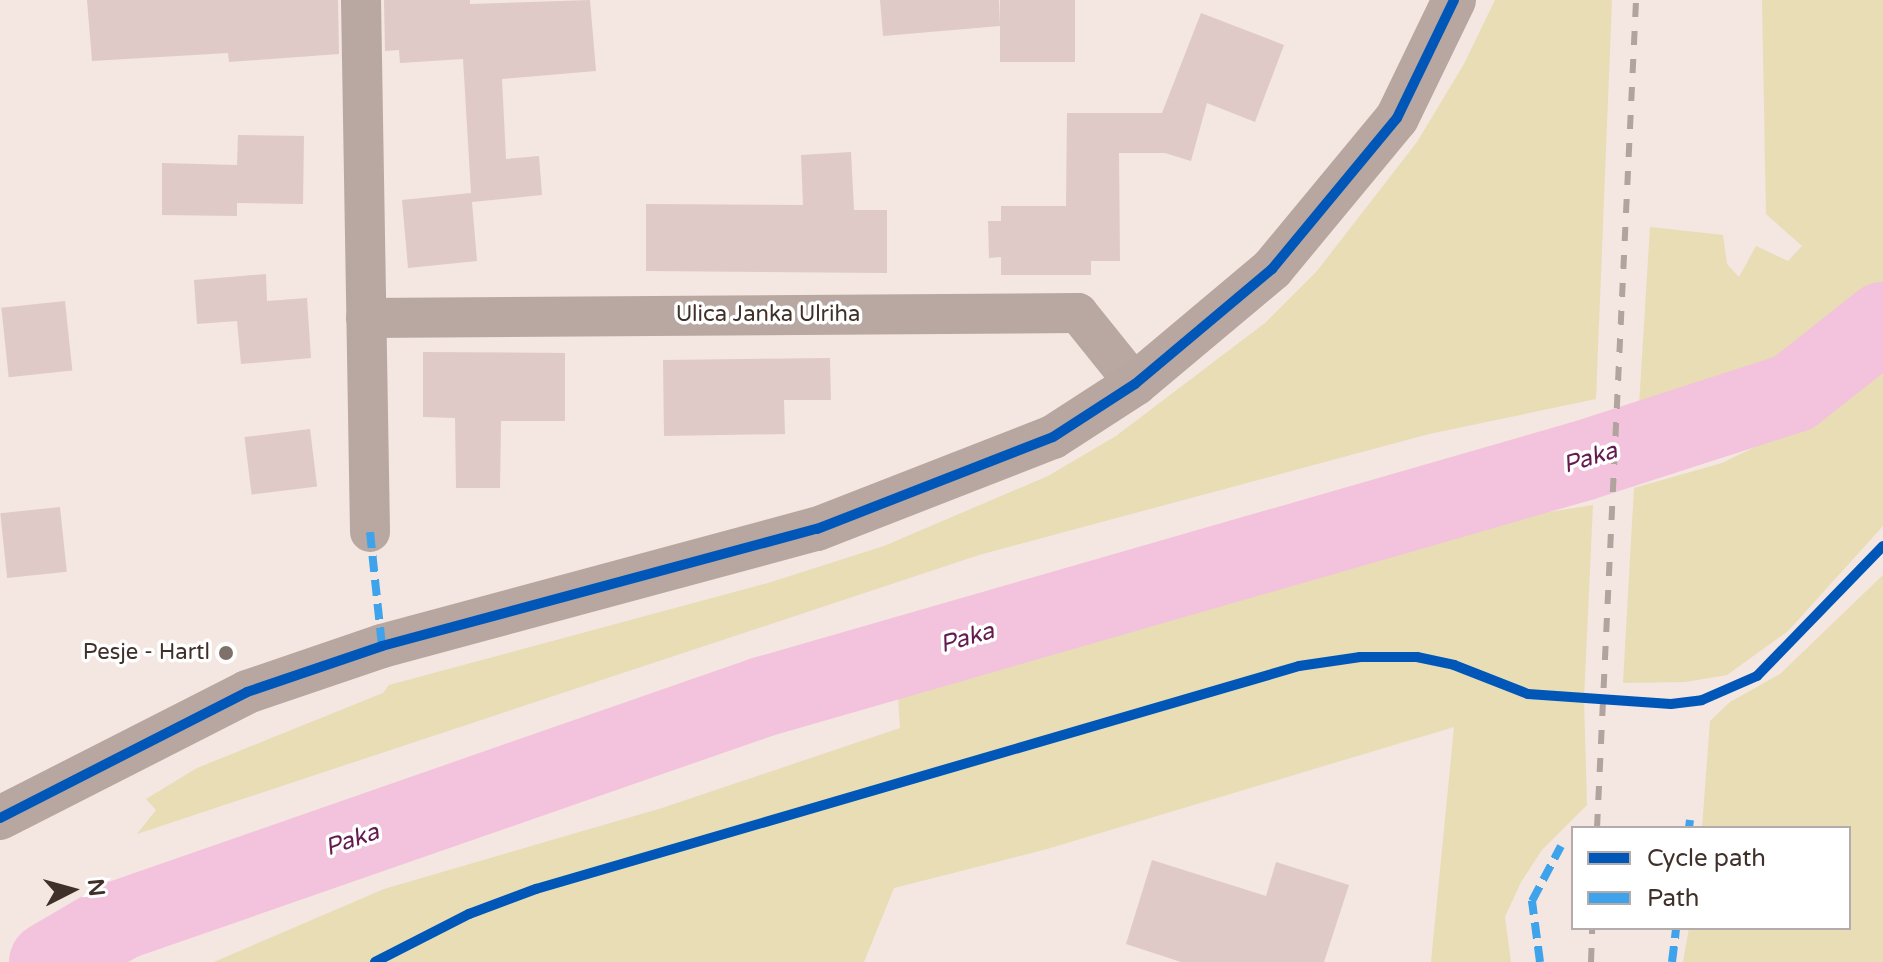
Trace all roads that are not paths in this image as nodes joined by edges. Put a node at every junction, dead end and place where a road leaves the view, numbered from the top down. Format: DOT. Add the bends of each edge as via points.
graph roads {
  1 [pos="361,0"];
  2 [pos="1454,0"];
  3 [pos="366,318"];
  4 [pos="1135,384"];
  5 [pos="370,532"];
  6 [pos="0,818"];
  1 -- 3 [label="street"];
  2 -- 4 [label="main road" via="1397,118 1272,269"];
  3 -- 4 [label="street, Ulica Janka Ulriha" via="1078,313"];
  3 -- 5 [label="street"];
  4 -- 6 [label="main road" via="1053,437 817,529 382,646 247,692"];
}
